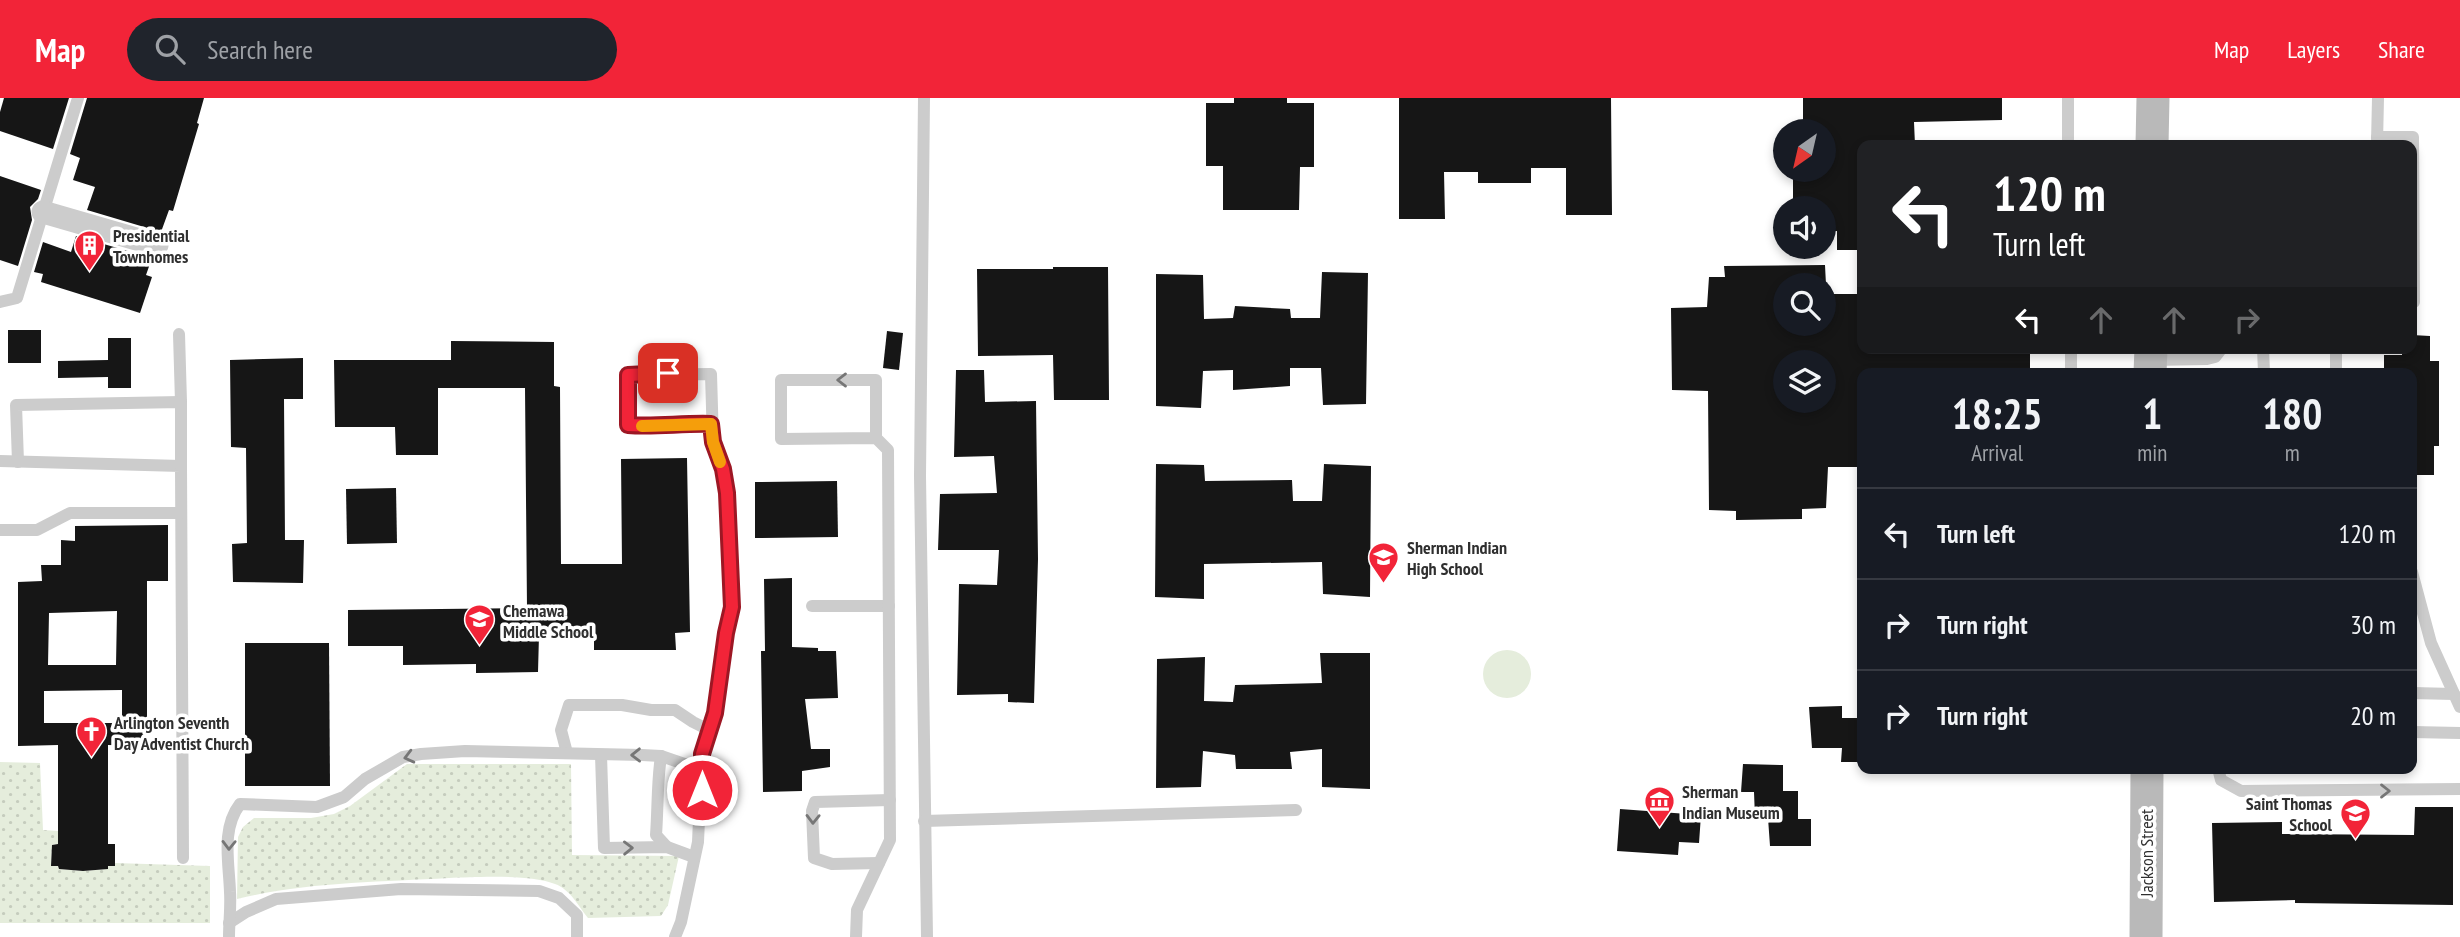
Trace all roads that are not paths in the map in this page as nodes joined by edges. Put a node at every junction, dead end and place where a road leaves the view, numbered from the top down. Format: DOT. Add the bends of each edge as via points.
graph roads {
  1 [pos="78,98"];
  2 [pos="924,98"];
  3 [pos="2068,98"];
  4 [pos="2153,98"];
  5 [pos="2378,98"];
  6 [pos="2068,140"];
  7 [pos="2152,140"];
  8 [pos="2377,140"];
  9 [pos="2389,140"];
  10 [pos="2413,140"];
  11 [pos="43,212"];
  12 [pos="157,245"];
  13 [pos="0,302"];
  14 [pos="179,334"];
  15 [pos="2217,354"];
  16 [pos="2151,360"];
  17 [pos="181,402"];
  18 [pos="711,424"];
  19 [pos="876,438"];
  20 [pos="0,461"];
  21 [pos="18,462"];
  22 [pos="181,466"];
  23 [pos="181,513"];
  24 [pos="0,530"];
  25 [pos="2417,591"];
  26 [pos="812,606"];
  27 [pos="889,606"];
  28 [pos="2417,693"];
  29 [pos="2454,694"];
  30 [pos="2460,707"];
  31 [pos="710,727"];
  32 [pos="2417,732"];
  33 [pos="2460,733"];
  34 [pos="567,754"];
  35 [pos="601,755"];
  36 [pos="661,756"];
  37 [pos="702,770"];
  38 [pos="2147,774"];
  39 [pos="2220,774"];
  40 [pos="2460,789"];
  41 [pos="890,800"];
  42 [pos="1296,810"];
  43 [pos="924,821"];
  44 [pos="667,848"];
  45 [pos="695,857"];
  46 [pos="183,858"];
  47 [pos="879,863"];
  48 [pos="229,923"];
  49 [pos="229,937"];
  50 [pos="577,937"];
  51 [pos="675,937"];
  52 [pos="856,937"];
  53 [pos="927,937"];
  54 [pos="2146,937"];
  1 -- 11 [label="lane"];
  2 -- 43 [label="lane" via="920,476"];
  3 -- 6 [label="lane"];
  4 -- 7 [label="street"];
  5 -- 8 [label="lane"];
  9 -- 10 [label="lane"];
  11 -- 12 [label="street"];
  11 -- 13 [label="lane" via="17,299"];
  14 -- 17 [label="lane"];
  15 -- 16 [label="lane" via="2207,359"];
  17 -- 21 [label="lane" via="16,405"];
  17 -- 22 [label="lane"];
  18 -- 18 [label="lane" via="628,425 628,375 711,374"];
  18 -- 31 [label="lane" via="727,493 732,607"];
  19 -- 19 [label="lane, one-way" via="876,380 781,380 781,439"];
  19 -- 27 [label="lane" via="888,450"];
  20 -- 21 [label="lane"];
  21 -- 22 [label="lane"];
  22 -- 23 [label="lane"];
  23 -- 24 [label="lane" via="70,513 37,530"];
  23 -- 46 [label="lane"];
  25 -- 29 [label="lane" via="2431,643"];
  26 -- 27 [label="lane"];
  27 -- 41 [label="lane"];
  28 -- 29 [label="lane"];
  29 -- 30 [label="lane"];
  31 -- 34 [label="lane" via="675,710 569,705 561,730"];
  31 -- 37 [label="lane"];
  32 -- 33 [label="lane"];
  34 -- 35 [label="lane"];
  34 -- 48 [label="lane, one-way" via="422,754 403,757 344,797 317,807 240,804 232,815 227,842"];
  36 -- 35 [label="lane, one-way"];
  35 -- 44 [label="lane, one-way" via="604,848"];
  36 -- 37 [label="lane"];
  36 -- 44 [label="lane" via="656,835"];
  37 -- 45 [label="lane"];
  38 -- 54 [label="street, Jackson Street"];
  39 -- 40 [label="lane, one-way" via="2241,791"];
  41 -- 47 [label="lane" via="890,840"];
  41 -- 47 [label="lane, one-way" via="815,802 812,811 814,858 832,863"];
  42 -- 43 [label="lane"];
  43 -- 53 [label="lane"];
  44 -- 45 [label="lane"];
  45 -- 51 [label="lane"];
  47 -- 52 [label="lane" via="857,910"];
  48 -- 49 [label="lane"];
  48 -- 50 [label="lane" via="276,899 401,889 539,891 559,898 577,915"];
}
